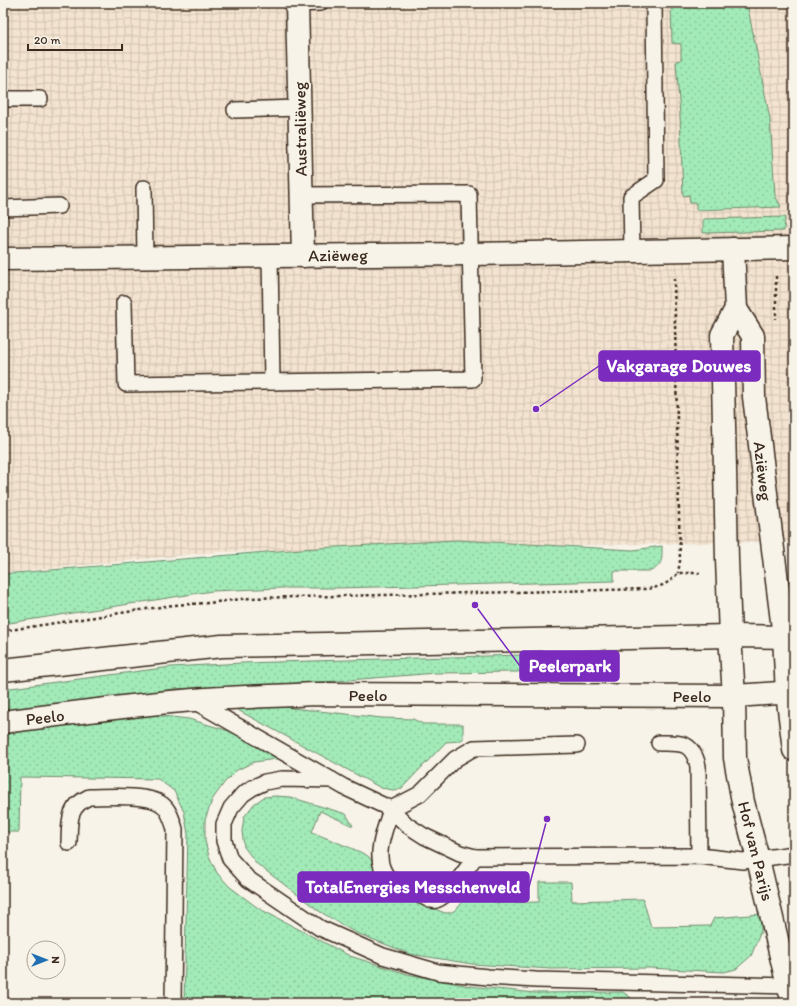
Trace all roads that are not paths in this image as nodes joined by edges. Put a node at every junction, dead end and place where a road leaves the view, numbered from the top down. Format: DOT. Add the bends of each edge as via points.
graph roads {
  1 [pos="297,3"];
  2 [pos="320,3"];
  3 [pos="654,3"];
  4 [pos="3,99"];
  5 [pos="40,99"];
  6 [pos="299,108"];
  7 [pos="235,110"];
  8 [pos="144,188"];
  9 [pos="301,195"];
  10 [pos="59,206"];
  11 [pos="3,208"];
  12 [pos="794,248"];
  13 [pos="733,249"];
  14 [pos="632,251"];
  15 [pos="471,254"];
  16 [pos="270,256"];
  17 [pos="303,256"];
  18 [pos="145,258"];
  19 [pos="3,259"];
  20 [pos="124,303"];
  21 [pos="736,309"];
  22 [pos="272,382"];
  23 [pos="730,636"];
  24 [pos="789,637"];
  25 [pos="3,670"];
  26 [pos="791,692"];
  27 [pos="734,696"];
  28 [pos="192,700"];
  29 [pos="3,722"];
  30 [pos="659,743"];
  31 [pos="577,746"];
  32 [pos="794,750"];
  33 [pos="332,780"];
  34 [pos="391,809"];
  35 [pos="69,843"];
  36 [pos="794,854"];
  37 [pos="699,856"];
  38 [pos="475,857"];
  39 [pos="758,859"];
  40 [pos="792,991"];
  41 [pos="173,1003"];
  1 -- 2 [label="lane"];
  1 -- 6 [label="street, Australiëweg"];
  3 -- 14 [label="lane" via="656,180 631,197"];
  4 -- 5 [label="lane"];
  6 -- 7 [label="lane"];
  6 -- 9 [label="street, Australiëweg"];
  8 -- 18 [label="lane"];
  9 -- 15 [label="lane" via="469,194"];
  9 -- 17 [label="street, Australiëweg"];
  10 -- 11 [label="lane"];
  12 -- 13 [label="street, Aziëweg"];
  13 -- 14 [label="street, Aziëweg"];
  13 -- 21 [label="street, Aziëweg"];
  14 -- 15 [label="street, Aziëweg"];
  15 -- 17 [label="street, Aziëweg"];
  15 -- 22 [label="lane" via="474,379"];
  16 -- 17 [label="street, Aziëweg"];
  16 -- 18 [label="street, Aziëweg"];
  16 -- 22 [label="lane"];
  18 -- 19 [label="street, Aziëweg"];
  20 -- 22 [label="lane" via="126,384"];
  21 -- 23 [label="street, Aziëweg" via="722,335"];
  21 -- 24 [label="street, Aziëweg" via="753,336 754,397 778,580"];
  23 -- 24 [label="street"];
  23 -- 25 [label="street" via="222,646"];
  23 -- 27 [label="street, Peelo"];
  24 -- 26 [label="street"];
  26 -- 27 [label="street, Peelo"];
  26 -- 32 [label="street"];
  27 -- 28 [label="street, Peelo" via="317,694"];
  27 -- 39 [label="street, Hof van Parijs" via="735,758"];
  28 -- 29 [label="street, Peelo"];
  28 -- 33 [label="lane"];
  30 -- 37 [label="lane" via="680,743 692,749 696,756"];
  31 -- 34 [label="lane" via="474,748 455,759 420,794"];
  33 -- 34 [label="lane"];
  33 -- 40 [label="lane" via="282,779 265,782 243,794 231,808 224,824 224,841 230,859 248,879 320,928 383,956 438,972 536,980"];
  34 -- 38 [label="lane" via="407,825 424,836 460,854"];
  34 -- 38 [label="lane" via="379,852 380,866 388,878 430,900 437,900 457,881"];
  35 -- 41 [label="lane" via="70,815 74,807 89,797 146,798 160,803 170,814 175,829"];
  36 -- 39 [label="lane"];
  37 -- 38 [label="lane"];
  37 -- 39 [label="lane" via="743,861"];
  39 -- 40 [label="street, Hof van Parijs"];
}
